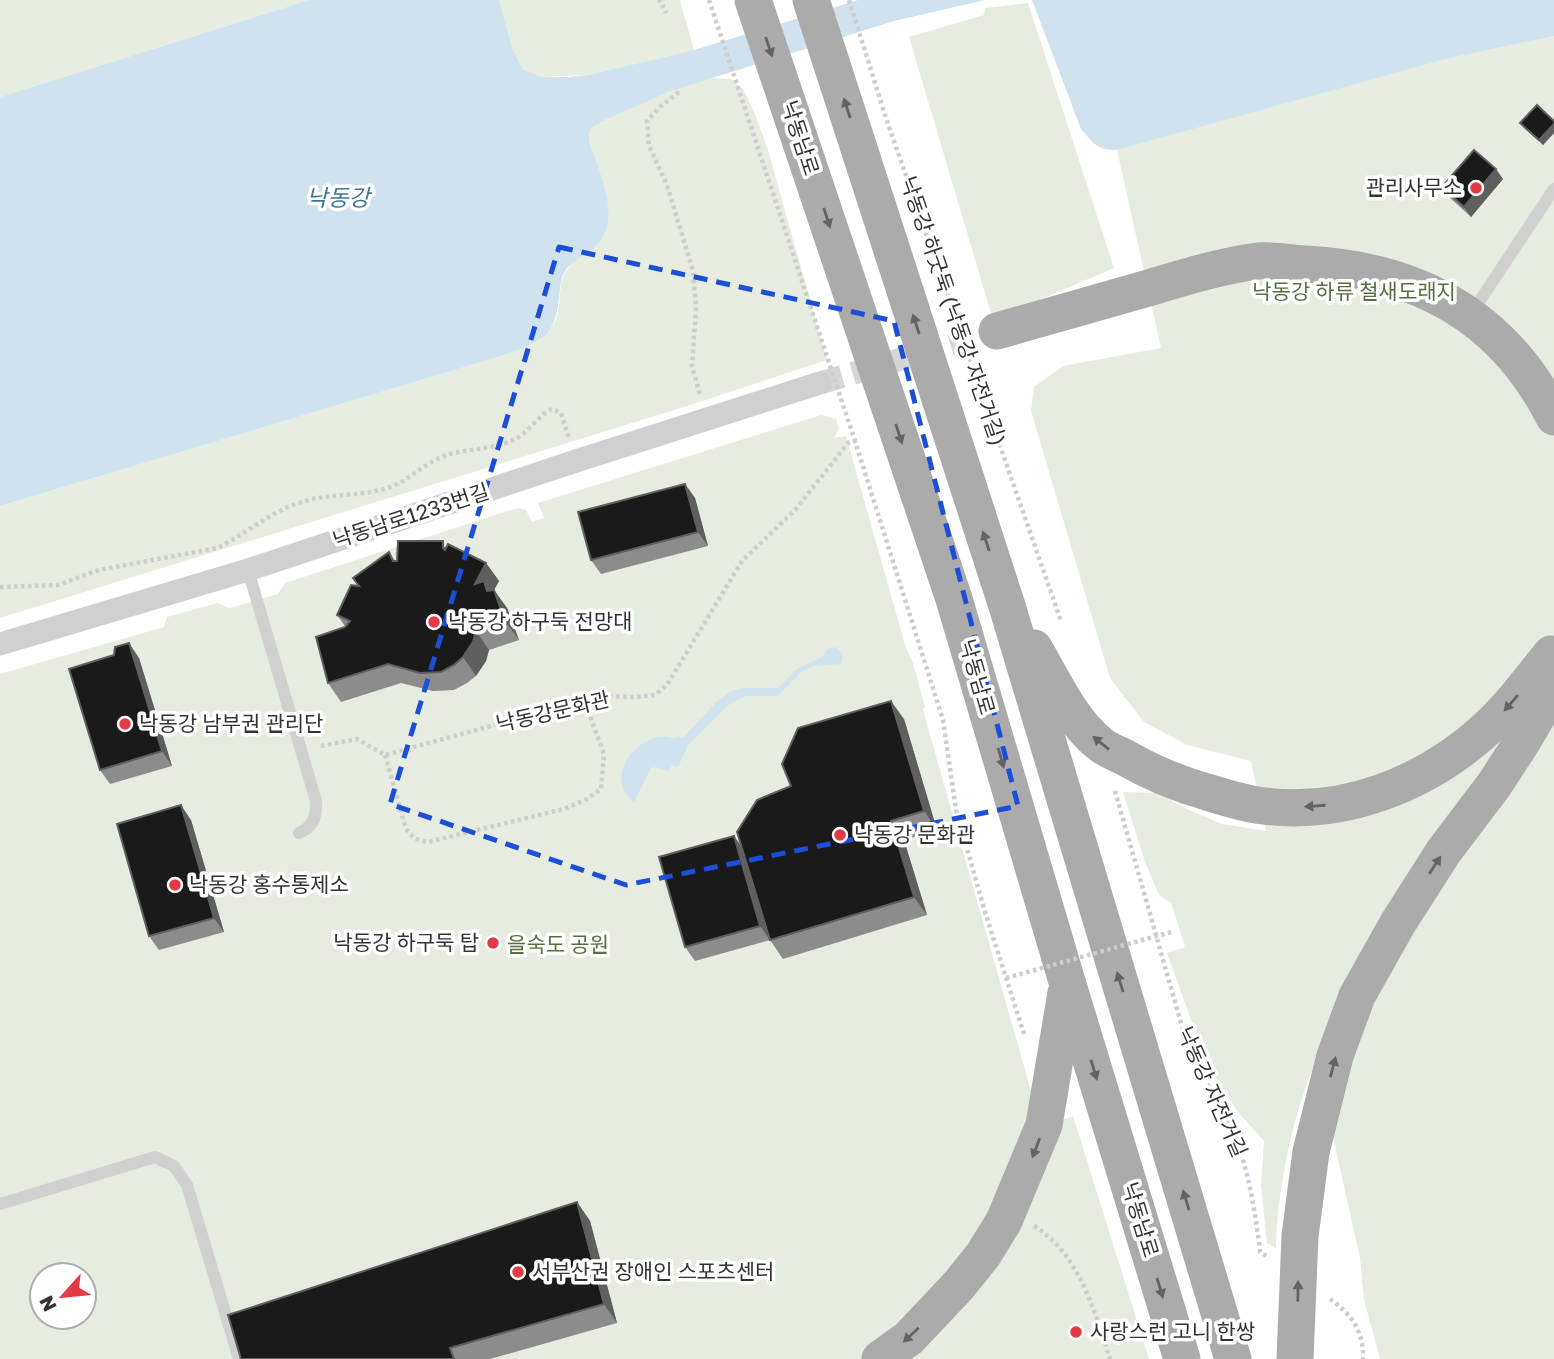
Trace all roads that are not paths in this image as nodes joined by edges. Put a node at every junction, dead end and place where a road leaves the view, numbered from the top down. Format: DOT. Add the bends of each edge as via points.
graph roads {
  1 [pos="811,0"];
  2 [pos="755,5"];
  3 [pos="1554,189"];
  4 [pos="1471,315"];
  5 [pos="997,331"];
  6 [pos="820,383"];
  7 [pos="1554,417"];
  8 [pos="248,570"];
  9 [pos="1007,606"];
  10 [pos="0,644"];
  11 [pos="1554,650"];
  12 [pos="1554,669"];
  13 [pos="299,833"];
  14 [pos="1068,985"];
  15 [pos="0,1204"];
  16 [pos="239,1359"];
  17 [pos="880,1359"];
  18 [pos="1182,1359"];
  19 [pos="1233,1359"];
  20 [pos="1295,1359"];
  9 -- 1 [label="main road, one-way"];
  2 -- 14 [label="main road, 낙동남로, one-way" via="954,599"];
  3 -- 4 [label="lane"];
  4 -- 5 [label="main road" via="1423,290 1367,271 1260,261 1212,270"];
  4 -- 7 [label="main road" via="1512,353"];
  6 -- 8 [label="street, 낙동남로1233번길"];
  8 -- 10 [label="street, 낙동남로1233번길"];
  8 -- 13 [label="lane" via="316,801 317,814"];
  11 -- 9 [label="main road, one-way" via="1485,731 1411,782 1350,802 1265,806 1170,781 1101,745 1077,719"];
  19 -- 9 [label="main road, one-way"];
  20 -- 12 [label="main road, one-way" via="1300,1236 1311,1152 1335,1056 1357,996 1398,922 1541,710"];
  14 -- 17 [label="main road, one-way" via="1044,1125 1008,1211 959,1285 909,1338"];
  14 -- 18 [label="main road, 낙동남로, one-way"];
  15 -- 16 [label="lane" via="155,1157 174,1166 187,1185"];
}
